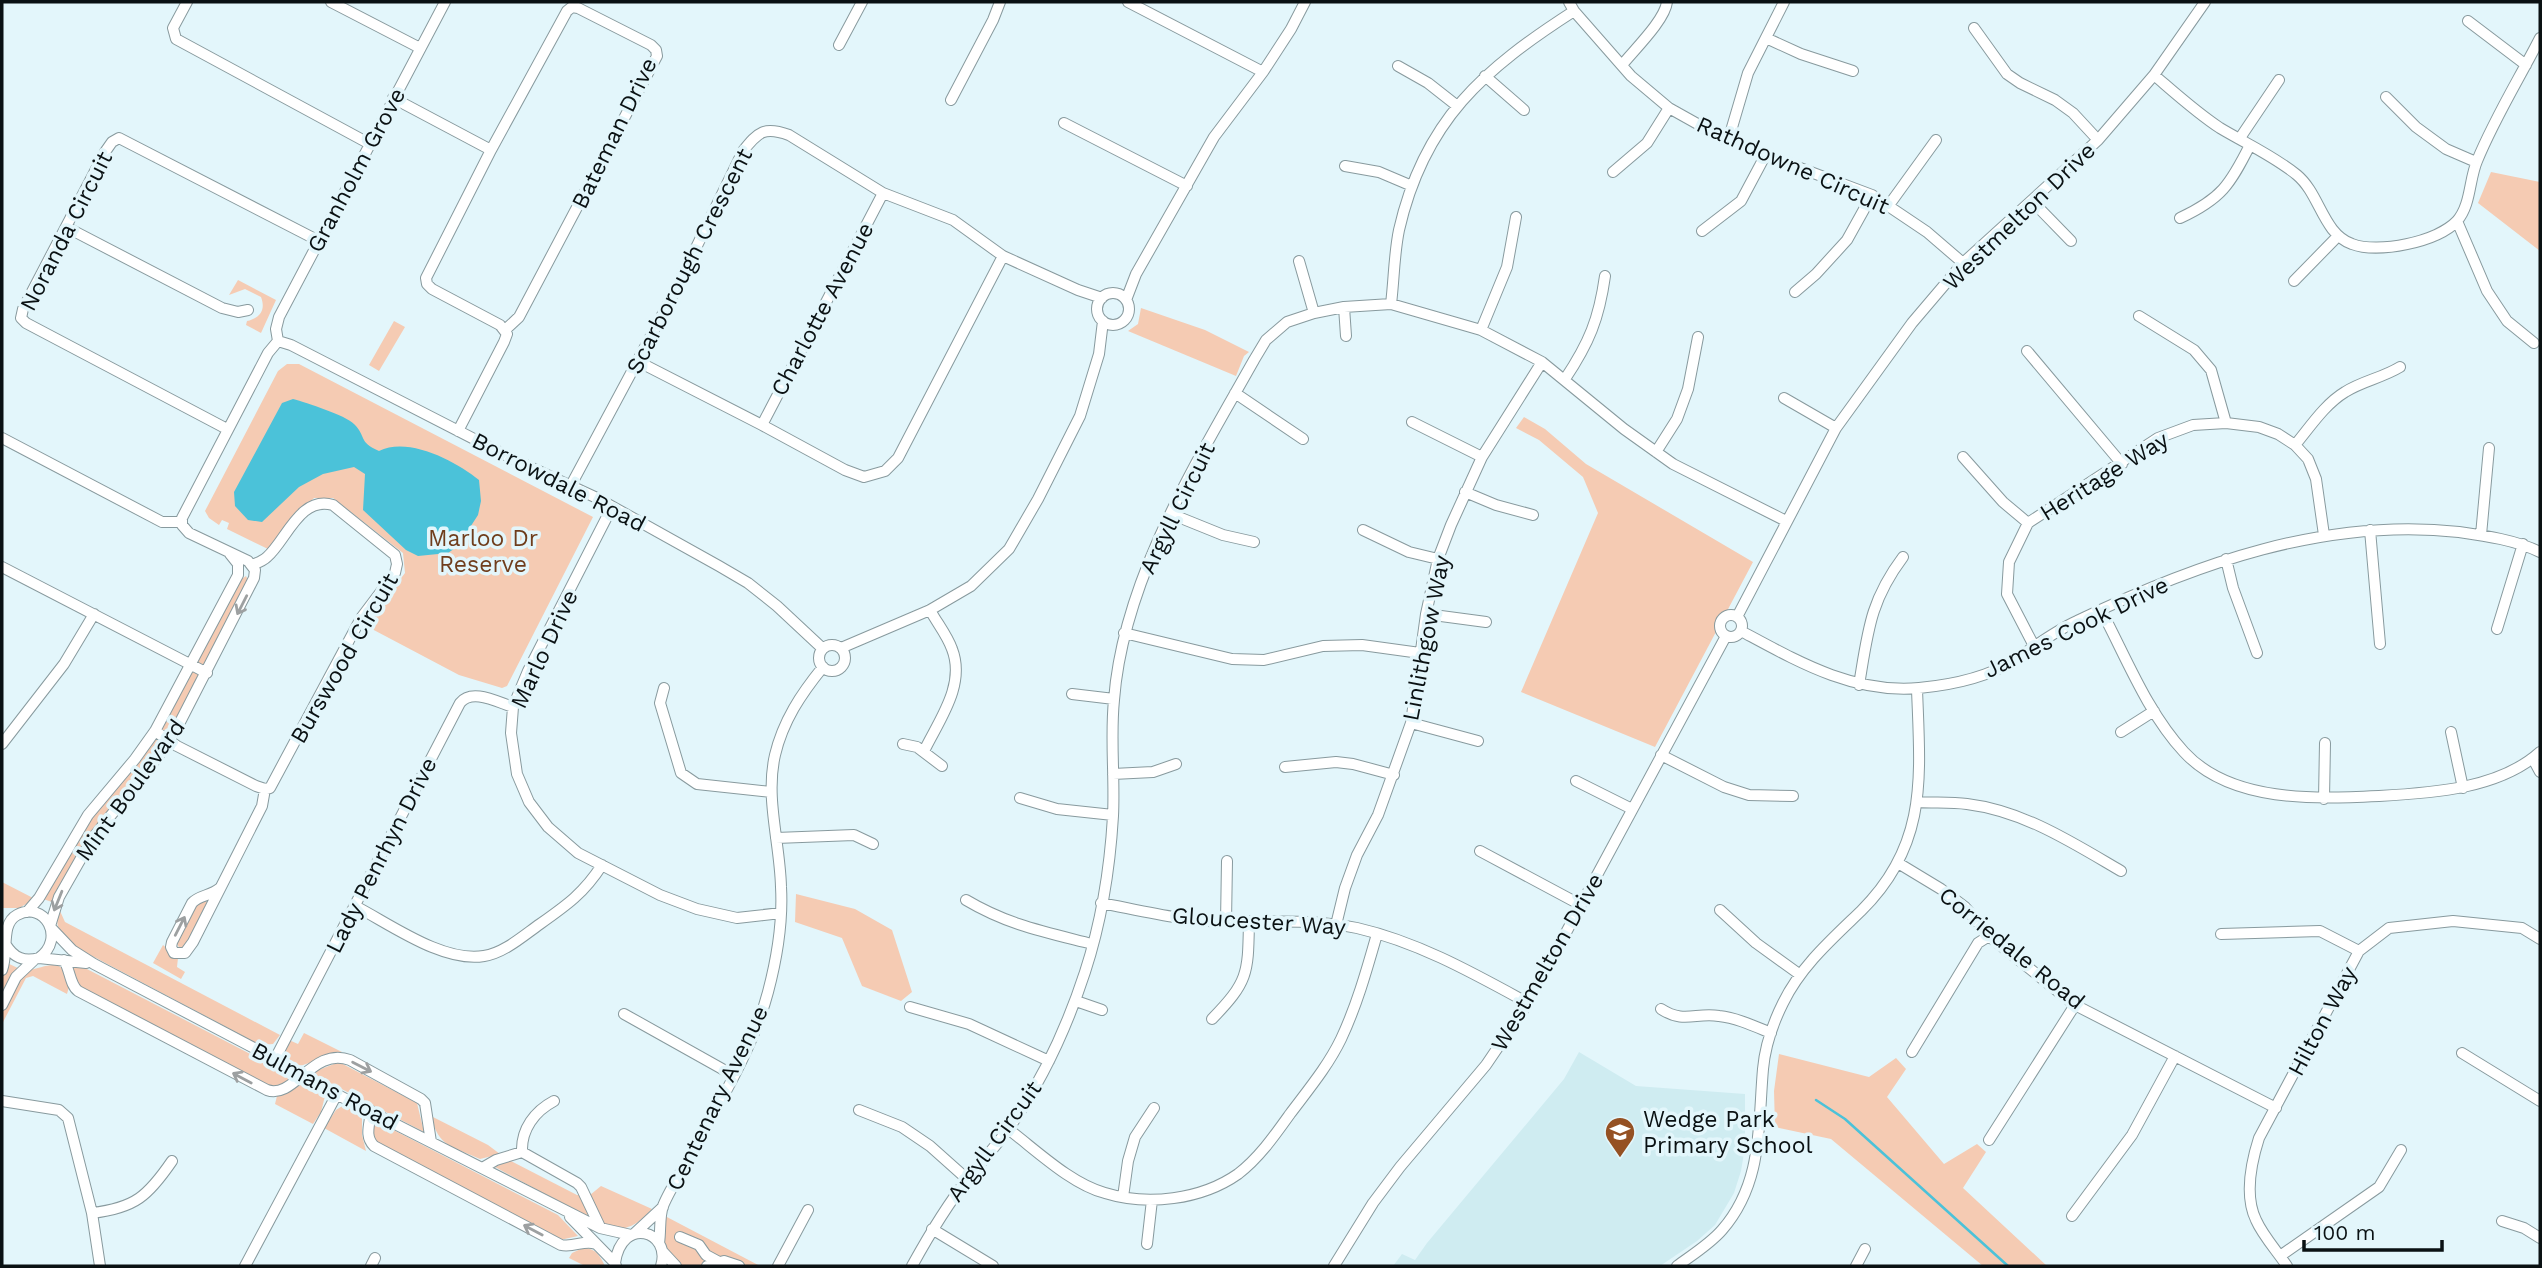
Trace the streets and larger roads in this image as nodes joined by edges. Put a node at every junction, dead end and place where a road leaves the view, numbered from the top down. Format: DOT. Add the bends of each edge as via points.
graph roads {
  1 [pos="187,2"];
  2 [pos="331,2"];
  3 [pos="445,2"];
  4 [pos="862,2"];
  5 [pos="1000,2"];
  6 [pos="1128,2"];
  7 [pos="1305,2"];
  8 [pos="1667,2"];
  9 [pos="1784,2"];
  10 [pos="2204,2"];
  11 [pos="1572,6"];
  12 [pos="2468,21"];
  13 [pos="1974,28"];
  14 [pos="1766,38"];
  15 [pos="2540,38"];
  16 [pos="839,45"];
  17 [pos="420,48"];
  18 [pos="1622,65"];
  19 [pos="2526,65"];
  20 [pos="1398,66"];
  21 [pos="1853,71"];
  22 [pos="1263,72"];
  23 [pos="2154,75"];
  24 [pos="1485,76"];
  25 [pos="2279,80"];
  26 [pos="2386,97"];
  27 [pos="393,99"];
  28 [pos="951,100"];
  29 [pos="1456,105"];
  30 [pos="1669,108"];
  31 [pos="1524,110"];
  32 [pos="1064,124"];
  33 [pos="2240,138"];
  34 [pos="1936,140"];
  35 [pos="2098,140"];
  36 [pos="1727,142"];
  37 [pos="370,144"];
  38 [pos="2250,145"];
  39 [pos="491,150"];
  40 [pos="1765,156"];
  41 [pos="2476,162"];
  42 [pos="1345,166"];
  43 [pos="1613,172"];
  44 [pos="1187,186"];
  45 [pos="1412,186"];
  46 [pos="883,193"];
  47 [pos="1872,195"];
  48 [pos="2032,201"];
  49 [pos="1889,205"];
  50 [pos="1516,217"];
  51 [pos="2180,218"];
  52 [pos="2456,221"];
  53 [pos="66,227"];
  54 [pos="1702,231"];
  55 [pos="2337,237"];
  56 [pos="2071,241"];
  57 [pos="319,242"];
  58 [pos="1003,256"];
  59 [pos="1299,261"];
  60 [pos="1964,263"];
  61 [pos="1136,274"];
  62 [pos="1605,276"];
  63 [pos="2294,281"];
  64 [pos="1795,292"];
  65 [pos="1116,293"];
  66 [pos="1126,300"];
  67 [pos="1100,302"];
  68 [pos="1391,304"];
  69 [pos="1344,307"];
  70 [pos="248,310"];
  71 [pos="1314,313"];
  72 [pos="2139,316"];
  73 [pos="1103,321"];
  74 [pos="1115,324"];
  75 [pos="505,330"];
  76 [pos="1481,330"];
  77 [pos="1346,337"];
  78 [pos="1698,337"];
  79 [pos="278,341"];
  80 [pos="2534,344"];
  81 [pos="2027,351"];
  82 [pos="1099,354"];
  83 [pos="637,361"];
  84 [pos="1542,362"];
  85 [pos="2400,368"];
  86 [pos="1565,379"];
  87 [pos="1235,393"];
  88 [pos="1784,398"];
  89 [pos="1412,422"];
  90 [pos="2226,423"];
  91 [pos="762,425"];
  92 [pos="1836,428"];
  93 [pos="228,429"];
  94 [pos="458,431"];
  95 [pos="2,438"];
  96 [pos="1303,439"];
  97 [pos="2295,445"];
  98 [pos="2489,448"];
  99 [pos="1656,452"];
  100 [pos="1482,457"];
  101 [pos="1963,457"];
  102 [pos="2122,464"];
  103 [pos="570,487"];
  104 [pos="1465,492"];
  105 [pos="612,507"];
  106 [pos="1171,514"];
  107 [pos="1533,515"];
  108 [pos="1786,521"];
  109 [pos="181,522"];
  110 [pos="2028,523"];
  111 [pos="1363,530"];
  112 [pos="2370,530"];
  113 [pos="2481,535"];
  114 [pos="2324,536"];
  115 [pos="1254,542"];
  116 [pos="2523,544"];
  117 [pos="2540,552"];
  118 [pos="230,554"];
  119 [pos="1903,557"];
  120 [pos="1438,559"];
  121 [pos="2226,559"];
  122 [pos="252,565"];
  123 [pos="2,567"];
  124 [pos="930,610"];
  125 [pos="2101,610"];
  126 [pos="94,614"];
  127 [pos="1426,614"];
  128 [pos="1737,617"];
  129 [pos="1486,621"];
  130 [pos="2497,629"];
  131 [pos="1741,631"];
  132 [pos="1124,633"];
  133 [pos="1726,636"];
  134 [pos="2380,644"];
  135 [pos="2034,646"];
  136 [pos="822,648"];
  137 [pos="841,648"];
  138 [pos="1420,653"];
  139 [pos="2257,653"];
  140 [pos="192,665"];
  141 [pos="822,667"];
  142 [pos="207,673"];
  143 [pos="1858,685"];
  144 [pos="664,688"];
  145 [pos="1917,689"];
  146 [pos="1072,694"];
  147 [pos="1114,699"];
  148 [pos="513,707"];
  149 [pos="2154,711"];
  150 [pos="1411,723"];
  151 [pos="155,731"];
  152 [pos="2451,732"];
  153 [pos="2121,733"];
  154 [pos="1478,741"];
  155 [pos="169,742"];
  156 [pos="2325,743"];
  157 [pos="2,744"];
  158 [pos="903,744"];
  159 [pos="924,751"];
  160 [pos="1661,755"];
  161 [pos="2536,756"];
  162 [pos="1176,764"];
  163 [pos="942,766"];
  164 [pos="1285,767"];
  165 [pos="2540,772"];
  166 [pos="1113,774"];
  167 [pos="1394,775"];
  168 [pos="1576,781"];
  169 [pos="2463,788"];
  170 [pos="265,789"];
  171 [pos="771,792"];
  172 [pos="1793,796"];
  173 [pos="1020,798"];
  174 [pos="2324,799"];
  175 [pos="1918,802"];
  176 [pos="1632,808"];
  177 [pos="1113,815"];
  178 [pos="776,838"];
  179 [pos="873,844"];
  180 [pos="1480,851"];
  181 [pos="1227,862"];
  182 [pos="1898,863"];
  183 [pos="602,865"];
  184 [pos="2121,871"];
  185 [pos="220,888"];
  186 [pos="966,900"];
  187 [pos="1101,903"];
  188 [pos="355,905"];
  189 [pos="1581,905"];
  190 [pos="1720,909"];
  191 [pos="781,913"];
  192 [pos="2,914"];
  193 [pos="22,914"];
  194 [pos="1249,921"];
  195 [pos="1226,922"];
  196 [pos="1336,925"];
  197 [pos="51,928"];
  198 [pos="1377,934"];
  199 [pos="2221,934"];
  200 [pos="1989,936"];
  201 [pos="2540,939"];
  202 [pos="4,941"];
  203 [pos="1092,944"];
  204 [pos="2359,951"];
  205 [pos="37,958"];
  206 [pos="64,960"];
  207 [pos="94,964"];
  208 [pos="2,970"];
  209 [pos="1799,974"];
  210 [pos="1076,1001"];
  211 [pos="1528,1003"];
  212 [pos="2,1005"];
  213 [pos="2075,1005"];
  214 [pos="910,1007"];
  215 [pos="1661,1009"];
  216 [pos="1102,1010"];
  217 [pos="624,1014"];
  218 [pos="1212,1019"];
  219 [pos="1771,1033"];
  220 [pos="1912,1052"];
  221 [pos="2462,1053"];
  222 [pos="2175,1056"];
  223 [pos="275,1059"];
  224 [pos="1049,1061"];
  225 [pos="300,1075"];
  226 [pos="733,1075"];
  227 [pos="337,1094"];
  228 [pos="2,1101"];
  229 [pos="554,1101"];
  230 [pos="2540,1101"];
  231 [pos="1154,1108"];
  232 [pos="2276,1108"];
  233 [pos="859,1110"];
  234 [pos="370,1111"];
  235 [pos="1008,1129"];
  236 [pos="1989,1140"];
  237 [pos="431,1142"];
  238 [pos="2402,1150"];
  239 [pos="522,1152"];
  240 [pos="172,1161"];
  241 [pos="484,1167"];
  242 [pos="967,1179"];
  243 [pos="1123,1197"];
  244 [pos="1152,1200"];
  245 [pos="557,1206"];
  246 [pos="663,1208"];
  247 [pos="808,1210"];
  248 [pos="92,1213"];
  249 [pos="2072,1216"];
  250 [pos="2502,1221"];
  251 [pos="600,1228"];
  252 [pos="932,1229"];
  253 [pos="632,1234"];
  254 [pos="680,1237"];
  255 [pos="2540,1238"];
  256 [pos="596,1244"];
  257 [pos="1147,1244"];
  258 [pos="661,1247"];
  259 [pos="1865,1249"];
  260 [pos="706,1255"];
  261 [pos="2280,1256"];
  262 [pos="719,1262"];
  263 [pos="615,1265"];
  264 [pos="100,1266"];
  265 [pos="245,1266"];
  266 [pos="661,1266"];
  267 [pos="676,1266"];
  268 [pos="705,1266"];
  269 [pos="739,1266"];
  270 [pos="778,1266"];
  271 [pos="912,1266"];
  272 [pos="993,1266"];
  273 [pos="1335,1266"];
  274 [pos="1677,1266"];
  275 [pos="1856,1266"];
  276 [pos="2287,1266"];
  1 -- 37 [label="street" via="173,29 176,39"];
  2 -- 17 [label="street"];
  3 -- 17 [label="street, Granholm Grove"];
  4 -- 16 [label="street"];
  5 -- 28 [label="street"];
  6 -- 22 [label="street"];
  7 -- 22 [label="street"];
  8 -- 18 [label="street" via="1658,21"];
  9 -- 14 [label="street"];
  10 -- 23 [label="street, Westmelton Drive"];
  11 -- 18 [label="street, Rathdowne Circuit"];
  11 -- 24 [label="street"];
  12 -- 19 [label="street"];
  13 -- 35 [label="street" via="2007,74 2073,113"];
  14 -- 21 [label="street"];
  14 -- 36 [label="street" via="1748,73"];
  15 -- 19 [label="street"];
  17 -- 27 [label="street, Granholm Grove"];
  18 -- 30 [label="street, Rathdowne Circuit"];
  19 -- 41 [label="street"];
  20 -- 29 [label="street"];
  22 -- 44 [label="street" via="1214,137"];
  23 -- 33 [label="street" via="2219,127"];
  23 -- 35 [label="street, Westmelton Drive"];
  24 -- 29 [label="street"];
  24 -- 31 [label="street"];
  25 -- 33 [label="street"];
  26 -- 41 [label="street" via="2446,149"];
  27 -- 37 [label="street, Granholm Grove"];
  27 -- 39 [label="street"];
  29 -- 45 [label="street"];
  30 -- 36 [label="street, Rathdowne Circuit"];
  30 -- 43 [label="street" via="1647,143"];
  32 -- 44 [label="street"];
  33 -- 38 [label="street"];
  34 -- 49 [label="street"];
  35 -- 48 [label="street, Westmelton Drive"];
  36 -- 40 [label="street, Rathdowne Circuit"];
  37 -- 57 [label="street, Granholm Grove"];
  38 -- 51 [label="street" via="2221,194"];
  38 -- 55 [label="street" via="2299,176"];
  39 -- 75 [label="street" via="426,281 432,289"];
  39 -- 75 [label="street, Bateman Drive" via="572,7 656,50 657,56 520,317"];
  40 -- 47 [label="street, Rathdowne Circuit"];
  40 -- 54 [label="street" via="1741,201"];
  41 -- 52 [label="street" via="2466,203"];
  42 -- 45 [label="street" via="1379,172"];
  44 -- 61 [label="street"];
  45 -- 68 [label="street" via="1399,231"];
  46 -- 58 [label="street, Scarborough Crescent" via="953,220"];
  46 -- 83 [label="street, Scarborough Crescent" via="789,135 773,129 756,134 743,151"];
  46 -- 91 [label="street, Charlotte Avenue"];
  47 -- 49 [label="street, Rathdowne Circuit"];
  47 -- 64 [label="street" via="1847,240"];
  48 -- 56 [label="street"];
  48 -- 60 [label="street, Westmelton Drive"];
  49 -- 60 [label="street, Rathdowne Circuit"];
  50 -- 76 [label="street" via="1507,267"];
  52 -- 55 [label="street" via="2431,237 2403,245 2375,248"];
  52 -- 80 [label="street" via="2487,291 2507,321"];
  53 -- 57 [label="street, Noranda Circuit" via="109,145 121,138"];
  53 -- 70 [label="street" via="222,308"];
  53 -- 93 [label="street, Noranda Circuit" via="23,309 22,320"];
  55 -- 63 [label="street"];
  57 -- 79 [label="street, Granholm Grove" via="276,323"];
  58 -- 67 [label="street, Scarborough Crescent"];
  58 -- 91 [label="street" via="898,458 885,471 864,477 845,470"];
  59 -- 71 [label="street"];
  60 -- 92 [label="street, Westmelton Drive" via="1912,323"];
  61 -- 65 [label="street"];
  61 -- 66 [label="street"];
  62 -- 86 [label="street" via="1600,311 1584,350"];
  65 -- 66 [label="street"];
  65 -- 67 [label="street"];
  66 -- 74 [label="street" via="1129,311"];
  67 -- 73 [label="street" via="1098,314"];
  68 -- 69 [label="street, Argyll Circuit"];
  68 -- 76 [label="street, Argyll Circuit"];
  69 -- 71 [label="street, Argyll Circuit"];
  69 -- 77 [label="street"];
  71 -- 87 [label="street, Argyll Circuit" via="1287,322 1271,334"];
  72 -- 90 [label="street" via="2194,350 2211,370"];
  73 -- 74 [label="street"];
  73 -- 82 [label="street"];
  74 -- 82 [label="street"];
  75 -- 94 [label="street" via="504,342"];
  76 -- 84 [label="street, Argyll Circuit"];
  78 -- 99 [label="street" via="1688,389 1677,419"];
  79 -- 93 [label="street"];
  79 -- 94 [label="street, Borrowdale Road"];
  81 -- 102 [label="street"];
  82 -- 124 [label="street" via="1080,416 1009,549 971,586"];
  83 -- 91 [label="street"];
  83 -- 103 [label="street, Scarborough Crescent"];
  84 -- 86 [label="street, Argyll Circuit"];
  84 -- 100 [label="street, Linlithgow Way"];
  85 -- 97 [label="street" via="2342,394"];
  86 -- 99 [label="street, Argyll Circuit"];
  87 -- 96 [label="street"];
  87 -- 106 [label="street, Argyll Circuit"];
  88 -- 92 [label="street"];
  89 -- 100 [label="street"];
  90 -- 97 [label="street, Heritage Way" via="2259,427"];
  90 -- 102 [label="street, Heritage Way" via="2193,425 2158,438"];
  92 -- 108 [label="street, Westmelton Drive"];
  93 -- 109 [label="street"];
  94 -- 103 [label="street, Borrowdale Road"];
  95 -- 109 [label="street" via="162,522"];
  97 -- 114 [label="street, Heritage Way" via="2308,459 2316,479"];
  98 -- 113 [label="street"];
  99 -- 108 [label="street, Argyll Circuit"];
  100 -- 104 [label="street, Linlithgow Way"];
  101 -- 110 [label="street"];
  102 -- 110 [label="street, Heritage Way"];
  103 -- 105 [label="street, Borrowdale Road"];
  104 -- 107 [label="street"];
  104 -- 120 [label="street, Linlithgow Way"];
  105 -- 136 [label="street, Borrowdale Road" via="748,583"];
  105 -- 148 [label="street, Marlo Drive"];
  106 -- 115 [label="street"];
  106 -- 132 [label="street, Argyll Circuit"];
  108 -- 128 [label="street, Westmelton Drive"];
  109 -- 118 [label="street" via="189,533"];
  110 -- 135 [label="street, Heritage Way" via="2009,562 2007,594"];
  111 -- 120 [label="street" via="1409,552"];
  112 -- 113 [label="street, James Cook Drive"];
  112 -- 114 [label="street, James Cook Drive"];
  112 -- 134 [label="street"];
  113 -- 116 [label="street, James Cook Drive"];
  114 -- 121 [label="street, James Cook Drive"];
  116 -- 117 [label="street, James Cook Drive"];
  116 -- 130 [label="street"];
  118 -- 122 [label="street"];
  118 -- 140 [label="street, Mint Boulevard" via="238,564 238,575"];
  119 -- 143 [label="street" via="1877,597"];
  120 -- 127 [label="street, Linlithgow Way"];
  121 -- 125 [label="street, James Cook Drive"];
  121 -- 139 [label="street"];
  122 -- 142 [label="street, Mint Boulevard, one-way" via="252,585"];
  122 -- 170 [label="street, Burswood Circuit" via="266,559 303,513 324,503 392,552 397,565 361,618 274,785"];
  123 -- 126 [label="street"];
  124 -- 137 [label="street"];
  124 -- 159 [label="street" via="952,647 957,684"];
  125 -- 135 [label="street, James Cook Drive"];
  125 -- 149 [label="street"];
  126 -- 140 [label="street"];
  126 -- 157 [label="street" via="64,664"];
  127 -- 129 [label="street"];
  127 -- 138 [label="street, Linlithgow Way"];
  128 -- 131 [label="street"];
  128 -- 133 [label="street" via="1730,615 1722,621"];
  131 -- 133 [label="street"];
  131 -- 143 [label="street, James Cook Drive" via="1821,673"];
  132 -- 138 [label="street" via="1232,659 1264,660 1323,646 1362,645"];
  132 -- 147 [label="street, Argyll Circuit"];
  133 -- 160 [label="street, Westmelton Drive"];
  135 -- 145 [label="street, James Cook Drive" via="1993,671"];
  136 -- 137 [label="street" via="831,644"];
  136 -- 141 [label="street" via="818,659"];
  137 -- 141 [label="street" via="845,656 840,668"];
  138 -- 150 [label="street, Linlithgow Way"];
  140 -- 142 [label="street"];
  140 -- 151 [label="street, Mint Boulevard"];
  141 -- 171 [label="street, Centenary Avenue" via="785,724 775,755"];
  142 -- 155 [label="street, Mint Boulevard"];
  143 -- 145 [label="street, James Cook Drive"];
  144 -- 171 [label="street" via="660,703 681,773 697,784"];
  145 -- 175 [label="street" via="1921,745"];
  146 -- 147 [label="street"];
  147 -- 166 [label="street, Argyll Circuit"];
  148 -- 183 [label="street, Marlo Drive" via="514,763 529,802 548,827 578,853"];
  148 -- 188 [label="street, Lady Penrhyn Drive" via="472,696 460,703"];
  149 -- 153 [label="street"];
  149 -- 174 [label="street" via="2184,753 2212,773 2263,792"];
  150 -- 154 [label="street"];
  150 -- 167 [label="street, Linlithgow Way"];
  151 -- 155 [label="street"];
  151 -- 193 [label="street, Mint Boulevard" via="89,815 39,898"];
  152 -- 169 [label="street"];
  155 -- 170 [label="street"];
  155 -- 197 [label="street, Mint Boulevard, one-way" via="92,839 59,897"];
  156 -- 174 [label="street"];
  158 -- 159 [label="street"];
  159 -- 163 [label="street"];
  160 -- 172 [label="street" via="1724,787 1749,794"];
  160 -- 176 [label="street, Westmelton Drive"];
  161 -- 165 [label="street"];
  161 -- 169 [label="street"];
  162 -- 166 [label="street" via="1153,772"];
  164 -- 167 [label="street" via="1336,762"];
  166 -- 177 [label="street, Argyll Circuit"];
  167 -- 196 [label="street, Linlithgow Way" via="1357,855"];
  168 -- 176 [label="street"];
  169 -- 174 [label="street"];
  170 -- 185 [label="street" via="262,806"];
  171 -- 178 [label="street, Centenary Avenue"];
  173 -- 177 [label="street" via="1057,810"];
  175 -- 182 [label="street"];
  175 -- 184 [label="street" via="1968,804 2036,823"];
  176 -- 189 [label="street, Westmelton Drive"];
  177 -- 187 [label="street, Argyll Circuit"];
  178 -- 179 [label="street" via="854,835"];
  178 -- 191 [label="street, Centenary Avenue"];
  180 -- 189 [label="street"];
  181 -- 195 [label="street"];
  182 -- 200 [label="street, Corriedale Road" via="1965,907"];
  182 -- 209 [label="street" via="1863,909"];
  183 -- 188 [label="street" via="577,898 509,946 484,956 453,956"];
  183 -- 191 [label="street, Marlo Drive" via="697,909 737,918"];
  185 -- 185 [label="street, one-way" via="188,950 174,954 172,942 192,903"];
  186 -- 203 [label="street" via="1016,925"];
  187 -- 195 [label="street, Gloucester Way"];
  187 -- 203 [label="street, Argyll Circuit"];
  188 -- 223 [label="street, Lady Penrhyn Drive"];
  189 -- 211 [label="street, Westmelton Drive"];
  190 -- 209 [label="street"];
  191 -- 226 [label="street, Centenary Avenue" via="767,993"];
  192 -- 193 [label="street"];
  193 -- 197 [label="street" via="41,915"];
  193 -- 202 [label="street" via="6,926"];
  194 -- 195 [label="street, Gloucester Way"];
  194 -- 196 [label="street, Gloucester Way"];
  194 -- 218 [label="street" via="1245,975 1233,997"];
  196 -- 198 [label="street, Gloucester Way"];
  197 -- 205 [label="street" via="50,946"];
  197 -- 207 [label="street, Bulmans Road"];
  198 -- 211 [label="street, Gloucester Way" via="1436,954"];
  198 -- 244 [label="street" via="1340,1041 1258,1156 1216,1187"];
  199 -- 204 [label="street" via="2320,931"];
  200 -- 213 [label="street, Corriedale Road"];
  200 -- 220 [label="street" via="1978,943"];
  201 -- 204 [label="street, Hilton Way" via="2522,928 2454,921 2389,929"];
  202 -- 205 [label="street" via="15,956"];
  202 -- 208 [label="street"];
  203 -- 210 [label="street, Argyll Circuit"];
  204 -- 232 [label="street, Hilton Way"];
  205 -- 206 [label="street, Bulmans Road"];
  205 -- 212 [label="street" via="16,977"];
  206 -- 207 [label="street, Bulmans Road"];
  225 -- 206 [label="street, one-way" via="281,1091 267,1090 78,990"];
  207 -- 223 [label="street, Bulmans Road"];
  209 -- 219 [label="street"];
  210 -- 216 [label="street"];
  210 -- 224 [label="street, Argyll Circuit"];
  211 -- 273 [label="street, Westmelton Drive" via="1486,1065 1373,1203"];
  213 -- 222 [label="street, Corriedale Road"];
  213 -- 236 [label="street"];
  214 -- 224 [label="street" via="969,1024"];
  215 -- 219 [label="street" via="1682,1018 1716,1015"];
  217 -- 226 [label="street"];
  219 -- 274 [label="street" via="1763,1068 1755,1166 1743,1198 1722,1231"];
  221 -- 230 [label="street"];
  222 -- 232 [label="street, Corriedale Road"];
  222 -- 249 [label="street" via="2132,1135"];
  223 -- 225 [label="street, Bulmans Road"];
  224 -- 235 [label="street, Argyll Circuit"];
  225 -- 227 [label="street, Bulmans Road"];
  225 -- 237 [label="street, one-way" via="334,1059 350,1060 421,1098"];
  226 -- 246 [label="street, Centenary Avenue"];
  227 -- 234 [label="street, Bulmans Road"];
  227 -- 265 [label="street"];
  228 -- 248 [label="street" via="59,1110 68,1118"];
  229 -- 239 [label="street" via="534,1116 522,1140"];
  231 -- 243 [label="street" via="1135,1137"];
  232 -- 261 [label="street, Hilton Way" via="2251,1163 2250,1195 2255,1220"];
  233 -- 242 [label="street" via="902,1127"];
  234 -- 237 [label="street, Bulmans Road"];
  256 -- 234 [label="street, one-way" via="561,1245 374,1146 368,1138"];
  235 -- 242 [label="street, Argyll Circuit"];
  235 -- 243 [label="street" via="1084,1185"];
  237 -- 241 [label="street, Bulmans Road"];
  238 -- 261 [label="street" via="2379,1187"];
  239 -- 241 [label="street"];
  239 -- 251 [label="street" via="577,1183"];
  240 -- 248 [label="street" via="138,1201"];
  241 -- 245 [label="street, Bulmans Road"];
  242 -- 252 [label="street, Argyll Circuit"];
  243 -- 244 [label="street"];
  244 -- 257 [label="street"];
  245 -- 251 [label="street, Bulmans Road"];
  245 -- 256 [label="street, Bulmans Road"];
  246 -- 253 [label="street, Centenary Avenue"];
  246 -- 258 [label="street, Centenary Avenue"];
  247 -- 270 [label="street"];
  248 -- 264 [label="street"];
  250 -- 255 [label="street"];
  251 -- 253 [label="street, Bulmans Road"];
  252 -- 271 [label="street, Argyll Circuit"];
  252 -- 272 [label="street"];
  253 -- 258 [label="street, Bulmans Road" via="648,1234"];
  253 -- 263 [label="street, Centenary Avenue" via="620,1245"];
  254 -- 260 [label="street" via="699,1245"];
  256 -- 263 [label="street, Bulmans Road"];
  258 -- 266 [label="street, Centenary Avenue"];
  258 -- 267 [label="street"];
  259 -- 275 [label="street"];
  260 -- 262 [label="street"];
  260 -- 268 [label="street"];
  261 -- 276 [label="street, Hilton Way"];
  262 -- 268 [label="street"];
  262 -- 269 [label="street"];
}
